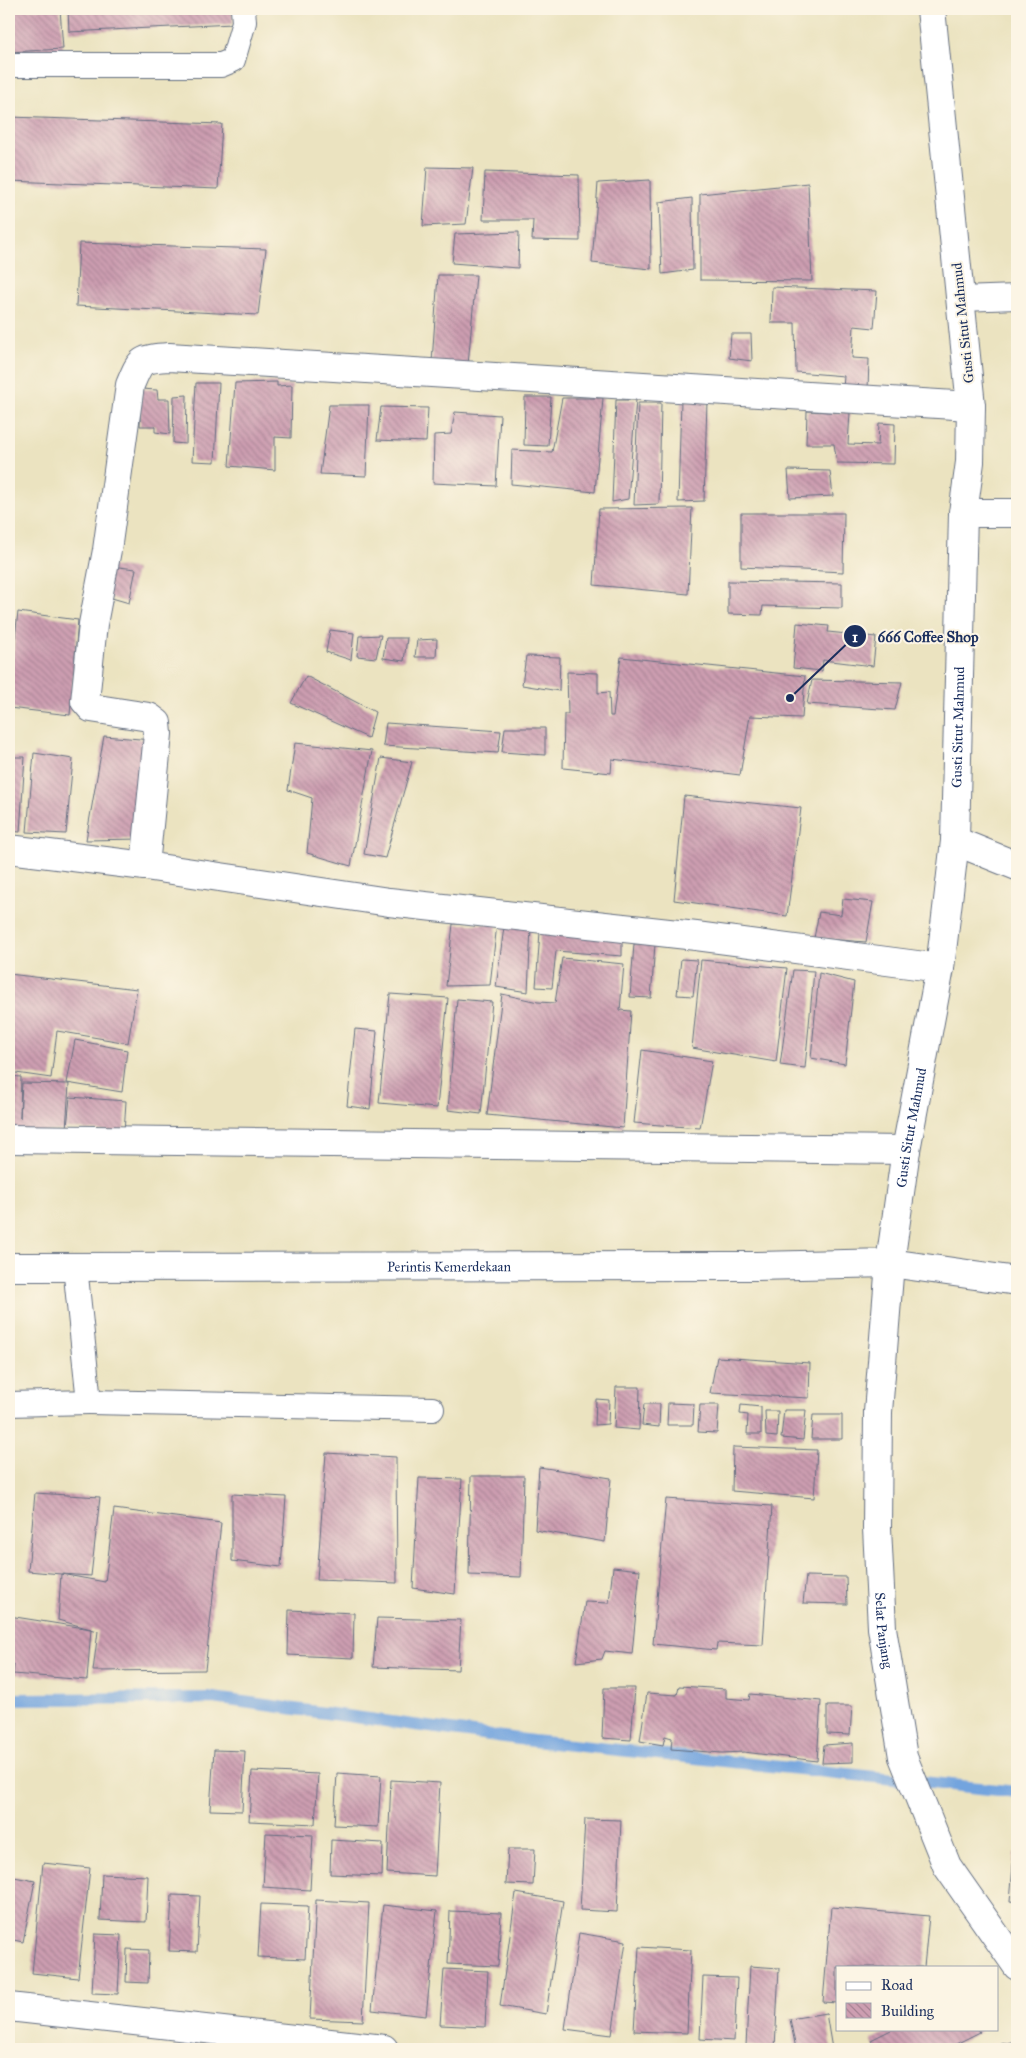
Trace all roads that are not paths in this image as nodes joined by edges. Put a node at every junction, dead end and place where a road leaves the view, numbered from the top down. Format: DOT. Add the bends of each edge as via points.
graph roads {
  1 [pos="243,9"];
  2 [pos="931,9"];
  3 [pos="9,65"];
  4 [pos="1017,298"];
  5 [pos="960,299"];
  6 [pos="971,406"];
  7 [pos="963,513"];
  8 [pos="1017,513"];
  9 [pos="955,841"];
  10 [pos="9,849"];
  11 [pos="146,866"];
  12 [pos="1017,866"];
  13 [pos="940,968"];
  14 [pos="9,1139"];
  15 [pos="906,1150"];
  16 [pos="890,1263"];
  17 [pos="75,1266"];
  18 [pos="9,1267"];
  19 [pos="1017,1280"];
  20 [pos="88,1402"];
  21 [pos="9,1404"];
  22 [pos="432,1409"];
  23 [pos="1017,1966"];
  24 [pos="9,2007"];
  25 [pos="384,2049"];
  1 -- 3 [label="lane" via="244,22 233,60 221,65"];
  2 -- 5 [label="main road, Gusti Situt Mahmud"];
  4 -- 5 [label="lane"];
  5 -- 6 [label="main road, Gusti Situt Mahmud"];
  6 -- 7 [label="main road, Gusti Situt Mahmud" via="970,462"];
  6 -- 11 [label="main road" via="169,356 148,358 139,364 130,386 84,701 92,708 149,718 157,723"];
  7 -- 8 [label="main road"];
  7 -- 9 [label="main road, Gusti Situt Mahmud"];
  9 -- 12 [label="main road"];
  9 -- 13 [label="main road, Gusti Situt Mahmud"];
  10 -- 11 [label="main road"];
  11 -- 13 [label="main road" via="389,902 696,936"];
  13 -- 15 [label="main road, Gusti Situt Mahmud"];
  14 -- 15 [label="main road"];
  15 -- 16 [label="main road, Gusti Situt Mahmud"];
  16 -- 17 [label="main road, Perintis Kemerdekaan" via="755,1266"];
  16 -- 19 [label="main road, Perintis Kemerdekaan"];
  16 -- 23 [label="main road, Selat Panjang" via="878,1412 877,1528 882,1628 903,1757 947,1866"];
  17 -- 18 [label="main road, Perintis Kemerdekaan"];
  17 -- 20 [label="lane"];
  20 -- 21 [label="lane"];
  20 -- 22 [label="lane"];
  24 -- 25 [label="main road"];
}
